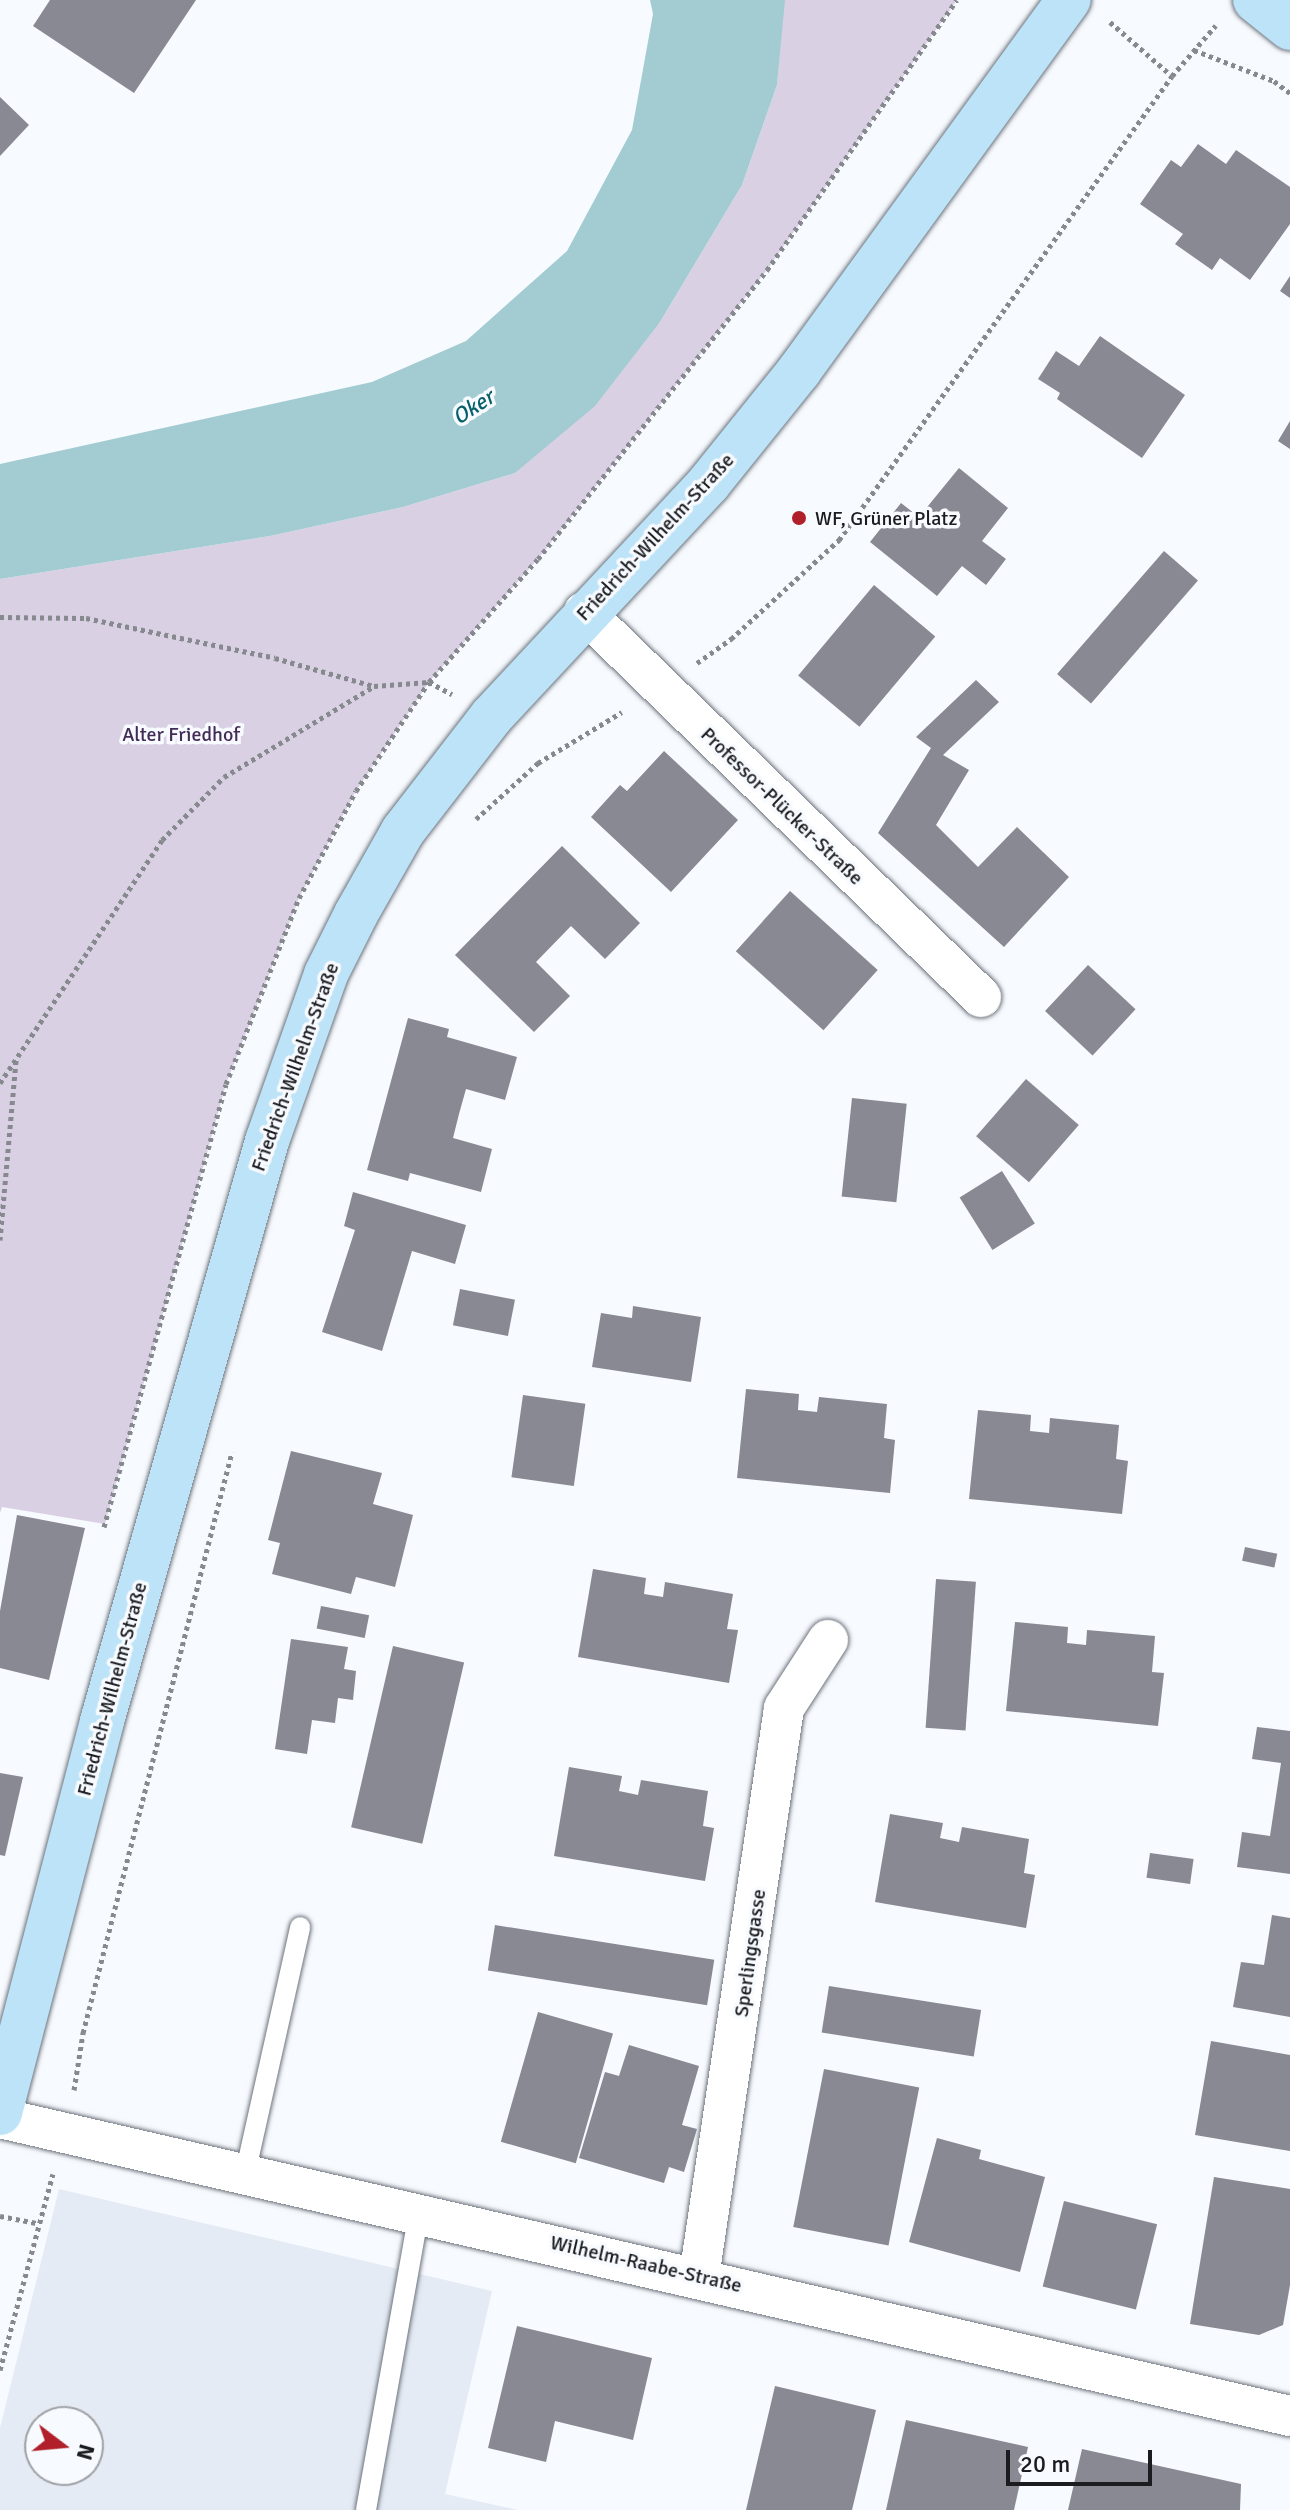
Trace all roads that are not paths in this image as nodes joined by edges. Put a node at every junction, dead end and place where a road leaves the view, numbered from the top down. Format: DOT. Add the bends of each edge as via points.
graph roads {
  1 [pos="1088,10"];
  2 [pos="1237,10"];
  3 [pos="1290,28"];
  4 [pos="584,612"];
  5 [pos="981,997"];
  6 [pos="828,1640"];
  7 [pos="300,1927"];
  8 [pos="0,2115"];
  9 [pos="245,2174"];
  10 [pos="419,2212"];
  11 [pos="699,2277"];
  12 [pos="1290,2416"];
  13 [pos="366,2510"];
  1 -- 4 [label="main road, Friedrich-Wilhelm-Straße" via="709,483"];
  2 -- 3 [label="main road"];
  4 -- 5 [label="street, Professor-Plücker-Straße"];
  4 -- 8 [label="main road, Friedrich-Wilhelm-Straße" via="492,716 403,831 326,974 267,1141 102,1721"];
  6 -- 11 [label="street, Sperlingsgasse" via="784,1708"];
  7 -- 9 [label="lane"];
  8 -- 9 [label="street, Wilhelm-Raabe-Straße"];
  9 -- 10 [label="street, Wilhelm-Raabe-Straße"];
  10 -- 11 [label="street, Wilhelm-Raabe-Straße"];
  10 -- 13 [label="lane"];
  11 -- 12 [label="street, Wilhelm-Raabe-Straße"];
}
